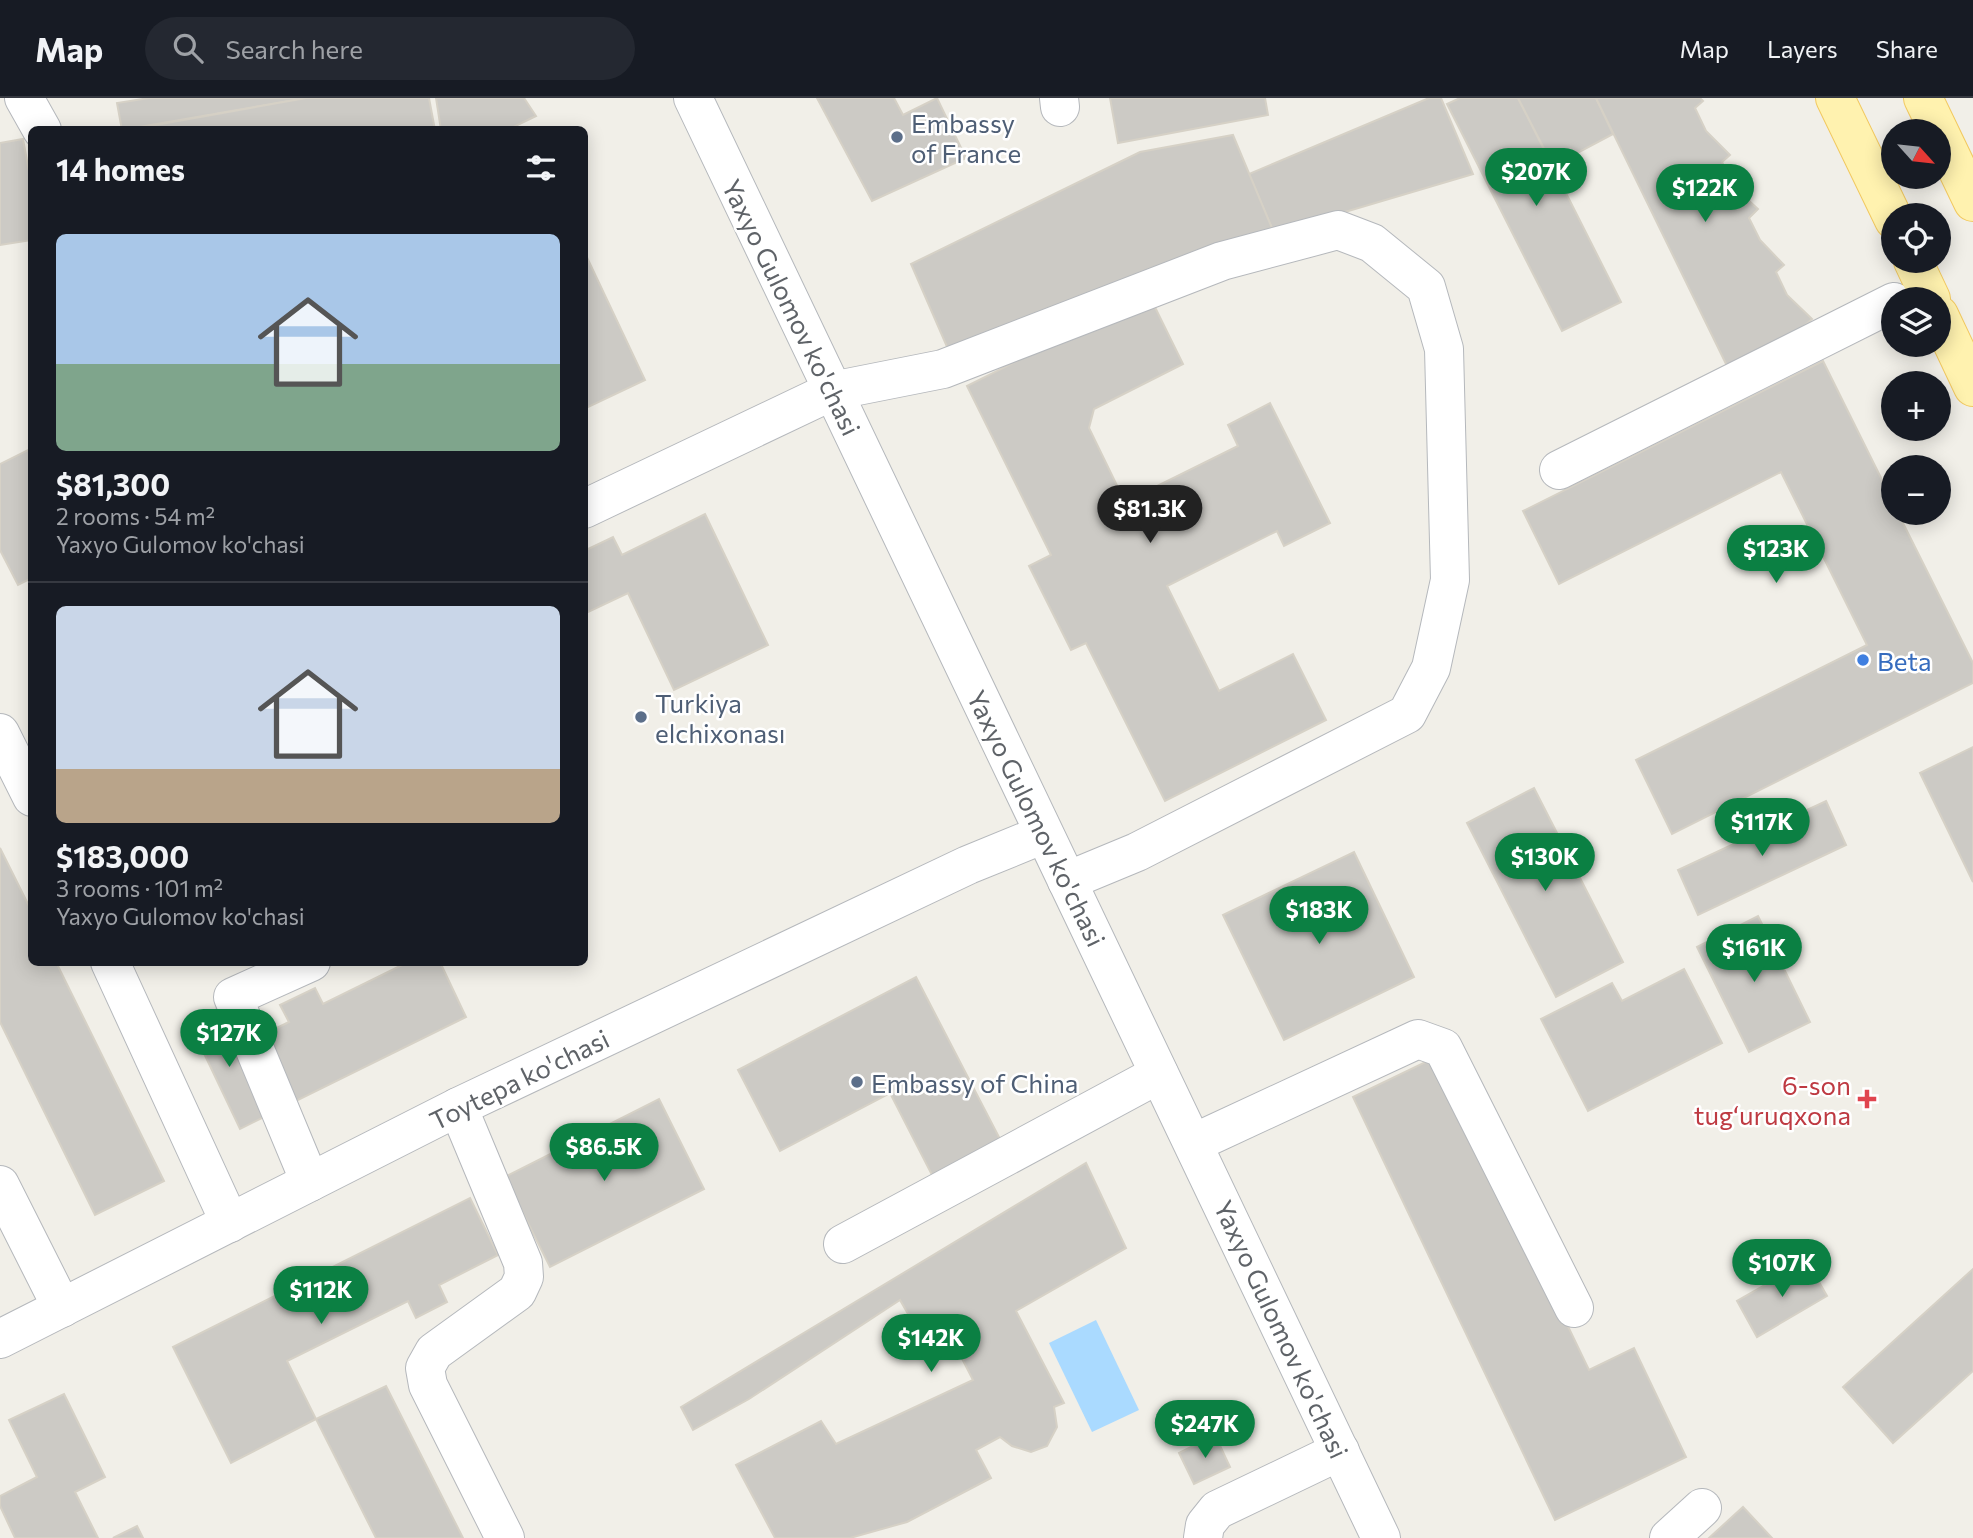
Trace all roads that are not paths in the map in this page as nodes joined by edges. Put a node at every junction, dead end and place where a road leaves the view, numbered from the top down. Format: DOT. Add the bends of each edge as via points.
graph roads {
  1 [pos="24,98"];
  2 [pos="693,98"];
  3 [pos="1835,98"];
  4 [pos="1923,98"];
  5 [pos="40,126"];
  6 [pos="1973,202"];
  7 [pos="1886,203"];
  8 [pos="1881,312"];
  9 [pos="1951,350"];
  10 [pos="1973,387"];
  11 [pos="832,391"];
  12 [pos="1559,470"];
  13 [pos="588,507"];
  14 [pos="0,733"];
  15 [pos="28,789"];
  16 [pos="1044,834"];
  17 [pos="1067,881"];
  18 [pos="112,966"];
  19 [pos="302,966"];
  20 [pos="1159,1074"];
  21 [pos="458,1107"];
  22 [pos="1194,1143"];
  23 [pos="310,1182"];
  24 [pos="0,1185"];
  25 [pos="230,1223"];
  26 [pos="843,1244"];
  27 [pos="62,1308"];
  28 [pos="1574,1308"];
  29 [pos="0,1339"];
  30 [pos="1340,1451"];
  31 [pos="1702,1508"];
  32 [pos="505,1538"];
  33 [pos="1203,1538"];
  34 [pos="1381,1538"];
  35 [pos="1669,1538"];
  1 -- 5 [label="street"];
  2 -- 11 [label="street, Yaxyo Gulomov ko'chasi"];
  3 -- 7 [label="main road"];
  4 -- 6 [label="main road"];
  8 -- 12 [label="street"];
  9 -- 10 [label="main road"];
  11 -- 13 [label="street"];
  11 -- 16 [label="street, Yaxyo Gulomov ko'chasi"];
  11 -- 17 [label="street" via="943,369 1222,261 1338,230 1372,243 1426,287 1444,349 1450,580 1431,668 1408,714 1137,852"];
  14 -- 15 [label="street"];
  16 -- 17 [label="street, Yaxyo Gulomov ko'chasi"];
  16 -- 21 [label="street, Toytepa ko'chasi" via="968,865"];
  17 -- 20 [label="street, Yaxyo Gulomov ko'chasi"];
  18 -- 25 [label="street"];
  19 -- 23 [label="street" via="233,997"];
  20 -- 22 [label="street, Yaxyo Gulomov ko'chasi"];
  20 -- 26 [label="street"];
  21 -- 23 [label="street, Toytepa ko'chasi"];
  21 -- 32 [label="street" via="523,1263 524,1277 517,1292 434,1352 425,1368 428,1385"];
  22 -- 28 [label="street" via="1418,1039 1429,1041 1443,1048"];
  22 -- 30 [label="street, Yaxyo Gulomov ko'chasi"];
  23 -- 25 [label="street, Toytepa ko'chasi"];
  24 -- 27 [label="street"];
  25 -- 27 [label="street, Toytepa ko'chasi"];
  27 -- 29 [label="street, Toytepa ko'chasi"];
  30 -- 33 [label="street" via="1217,1510 1205,1525"];
  30 -- 34 [label="street, Yaxyo Gulomov ko'chasi"];
  31 -- 35 [label="street"];
}
